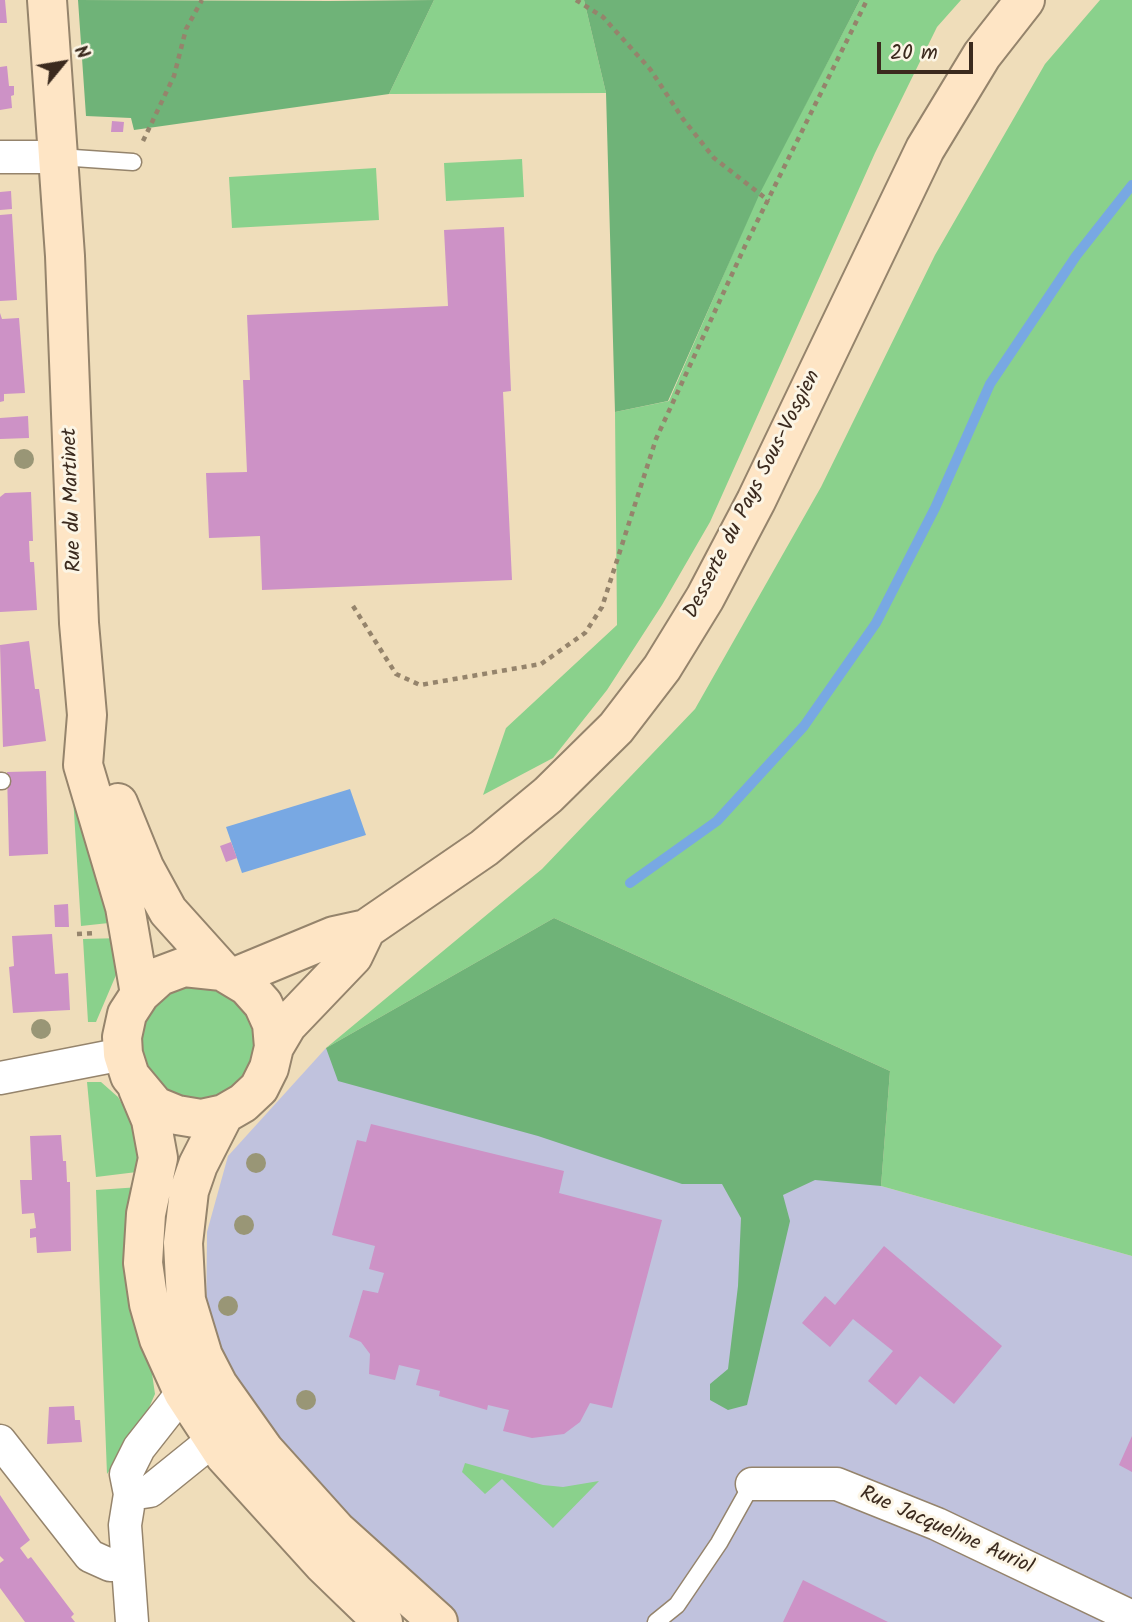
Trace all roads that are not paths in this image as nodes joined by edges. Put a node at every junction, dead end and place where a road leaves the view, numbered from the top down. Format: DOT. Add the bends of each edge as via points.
graph roads {
  1 [pos="47,0"];
  2 [pos="1025,0"];
  3 [pos="0,157"];
  4 [pos="57,157"];
  5 [pos="133,162"];
  6 [pos="87,715"];
  7 [pos="366,929"];
  8 [pos="228,974"];
  9 [pos="140,994"];
  10 [pos="274,1046"];
  11 [pos="123,1054"];
  12 [pos="0,1078"];
  13 [pos="138,1089"];
  14 [pos="224,1114"];
  15 [pos="201,1388"];
  16 [pos="0,1441"];
  17 [pos="212,1446"];
  18 [pos="752,1484"];
  19 [pos="130,1494"];
  20 [pos="127,1565"];
  21 [pos="1132,1617"];
  22 [pos="132,1622"];
  23 [pos="383,1622"];
  24 [pos="438,1622"];
  25 [pos="656,1622"];
  1 -- 4 [label="main road, Rue du Martinet"];
  2 -- 7 [label="main road, Desserte du Pays Sous-Vosgien" via="982,55 925,149 756,501 662,668 616,728 548,795 484,848"];
  3 -- 4 [label="street"];
  4 -- 5 [label="lane"];
  4 -- 6 [label="main road, Rue du Martinet"];
  6 -- 8 [label="main road" via="126,826 159,897"];
  6 -- 9 [label="main road, Rue du Martinet" via="83,765 125,907"];
  7 -- 8 [label="main road, Desserte du Pays Sous-Vosgien"];
  7 -- 10 [label="main road" via="354,956 303,1007"];
  8 -- 9 [label="main road" via="184,967 160,976"];
  8 -- 10 [label="main road" via="263,1004 272,1024"];
  9 -- 11 [label="main road" via="127,1014"];
  10 -- 14 [label="main road" via="259,1088"];
  11 -- 12 [label="street"];
  11 -- 13 [label="main road"];
  13 -- 14 [label="main road" via="155,1106 177,1115 201,1118"];
  13 -- 15 [label="main road" via="151,1120 158,1158 143,1263 149,1304 159,1339"];
  14 -- 15 [label="main road" via="189,1191 183,1243 186,1300"];
  15 -- 17 [label="main road"];
  15 -- 19 [label="street" via="139,1448 126,1474"];
  15 -- 24 [label="main road" via="336,1530"];
  16 -- 20 [label="street" via="90,1556 110,1565"];
  17 -- 19 [label="street" via="150,1491"];
  17 -- 23 [label="main road"];
  18 -- 21 [label="street, Rue Jacqueline Auriol" via="837,1485 937,1524"];
  18 -- 25 [label="lane" via="684,1594"];
  19 -- 20 [label="street" via="125,1525"];
  20 -- 22 [label="street"];
}
